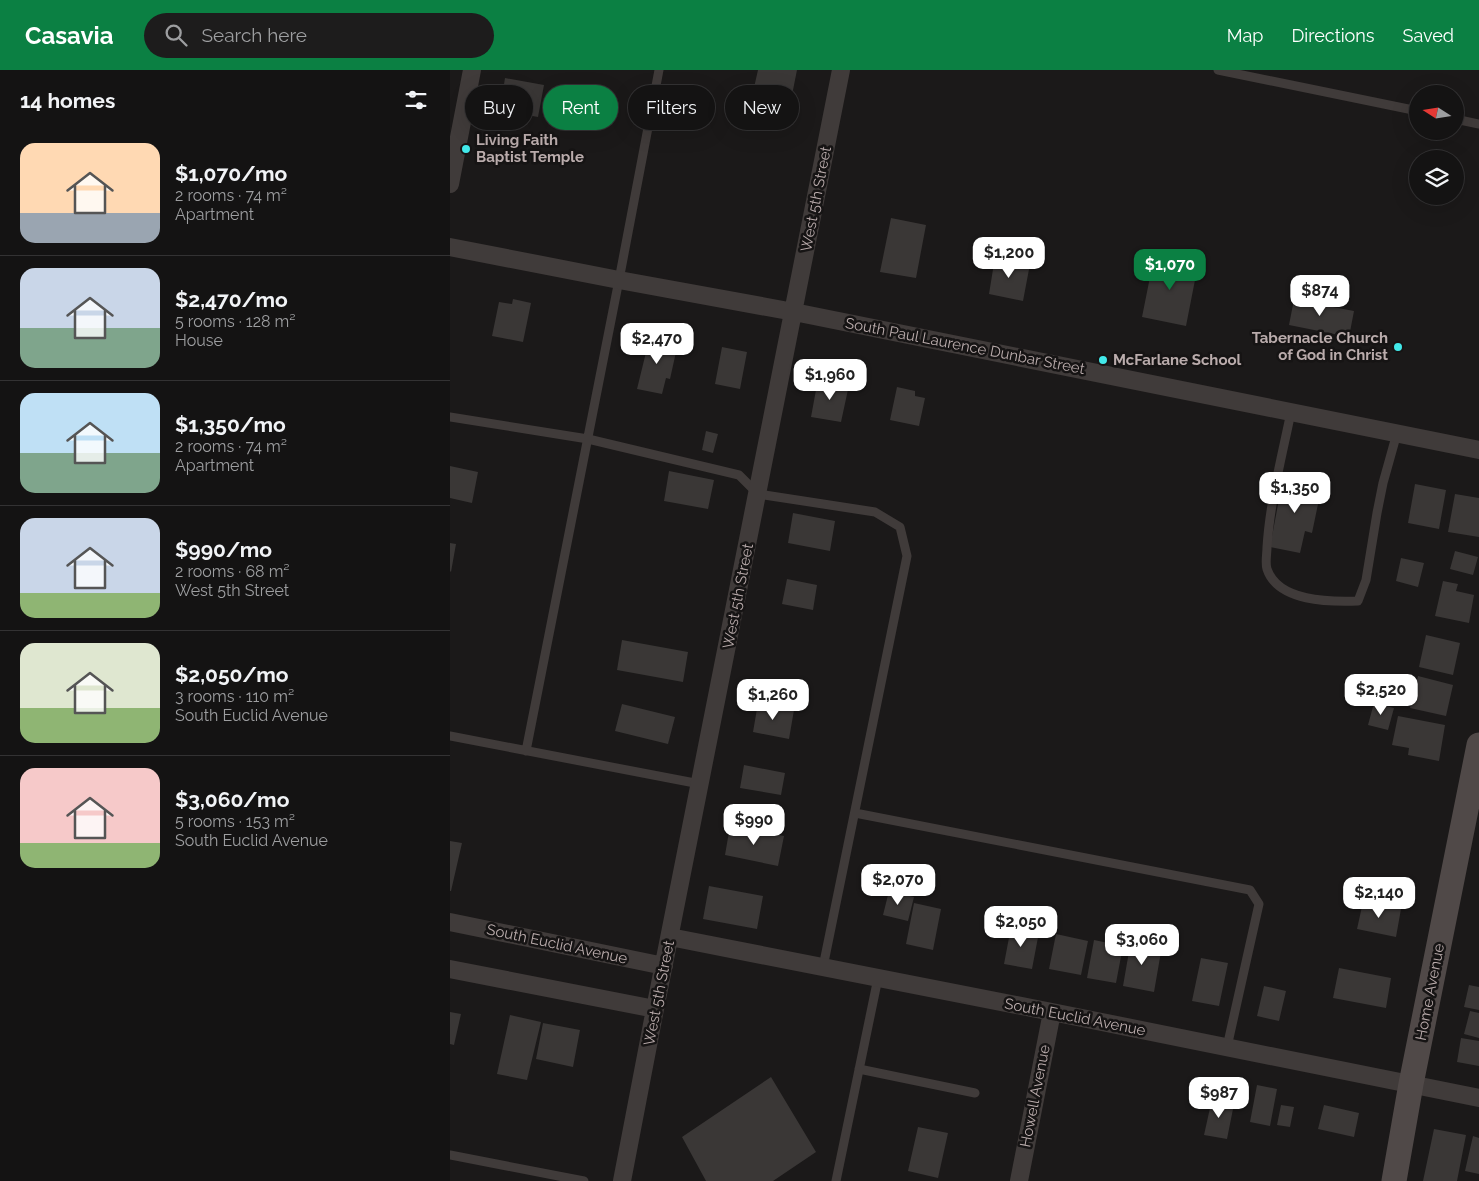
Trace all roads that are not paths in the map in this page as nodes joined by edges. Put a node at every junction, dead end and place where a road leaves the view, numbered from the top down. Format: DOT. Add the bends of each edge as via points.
graph roads {
  1 [pos="472,70"];
  2 [pos="659,70"];
  3 [pos="841,70"];
  4 [pos="1218,70"];
  5 [pos="1409,109"];
  6 [pos="1464,121"];
  7 [pos="1479,124"];
  8 [pos="450,184"];
  9 [pos="450,246"];
  10 [pos="619,280"];
  11 [pos="794,312"];
  12 [pos="1291,412"];
  13 [pos="450,417"];
  14 [pos="1397,433"];
  15 [pos="588,439"];
  16 [pos="1479,450"];
  17 [pos="758,494"];
  18 [pos="450,736"];
  19 [pos="1479,745"];
  20 [pos="526,751"];
  21 [pos="1476,777"];
  22 [pos="700,784"];
  23 [pos="855,813"];
  24 [pos="450,922"];
  25 [pos="670,937"];
  26 [pos="664,966"];
  27 [pos="823,967"];
  28 [pos="450,969"];
  29 [pos="878,978"];
  30 [pos="655,1009"];
  31 [pos="1052,1012"];
  32 [pos="1227,1047"];
  33 [pos="860,1069"];
  34 [pos="1411,1084"];
  35 [pos="975,1093"];
  36 [pos="1479,1098"];
  37 [pos="450,1155"];
  38 [pos="584,1181"];
  39 [pos="622,1181"];
  40 [pos="836,1181"];
  41 [pos="1019,1181"];
  42 [pos="1394,1181"];
  1 -- 8 [label="street"];
  2 -- 10 [label="lane"];
  3 -- 11 [label="street, West 5th Street"];
  4 -- 5 [label="lane"];
  6 -- 7 [label="lane"];
  9 -- 10 [label="street, South Paul Laurence Dunbar Street"];
  10 -- 11 [label="street, South Paul Laurence Dunbar Street"];
  10 -- 15 [label="lane"];
  11 -- 12 [label="street, South Paul Laurence Dunbar Street"];
  11 -- 17 [label="street, West 5th Street"];
  12 -- 14 [label="street, South Paul Laurence Dunbar Street"];
  12 -- 14 [label="lane" via="1277,474 1267,568 1280,587 1300,597 1337,602 1358,600 1366,580 1383,483"];
  13 -- 15 [label="lane"];
  14 -- 16 [label="street, South Paul Laurence Dunbar Street"];
  15 -- 17 [label="lane" via="739,475"];
  15 -- 20 [label="lane"];
  17 -- 22 [label="street, West 5th Street"];
  17 -- 23 [label="lane" via="875,512 900,527 907,556"];
  18 -- 20 [label="lane"];
  19 -- 21 [label="street, Home Avenue"];
  20 -- 22 [label="lane"];
  21 -- 34 [label="street, Home Avenue"];
  22 -- 25 [label="street, West 5th Street"];
  23 -- 27 [label="lane"];
  23 -- 32 [label="lane" via="1250,890 1259,904"];
  24 -- 26 [label="street, South Euclid Avenue"];
  25 -- 26 [label="street, West 5th Street"];
  25 -- 27 [label="street, South Euclid Avenue"];
  26 -- 30 [label="street, West 5th Street"];
  27 -- 29 [label="street, South Euclid Avenue"];
  28 -- 30 [label="street"];
  29 -- 31 [label="street, South Euclid Avenue"];
  29 -- 33 [label="lane"];
  30 -- 39 [label="street, West 5th Street"];
  31 -- 32 [label="street, South Euclid Avenue"];
  31 -- 41 [label="street, Howell Avenue"];
  32 -- 34 [label="street, South Euclid Avenue"];
  33 -- 35 [label="lane"];
  33 -- 40 [label="lane"];
  34 -- 36 [label="street, South Euclid Avenue"];
  34 -- 42 [label="street, Home Avenue"];
  37 -- 38 [label="lane"];
}
